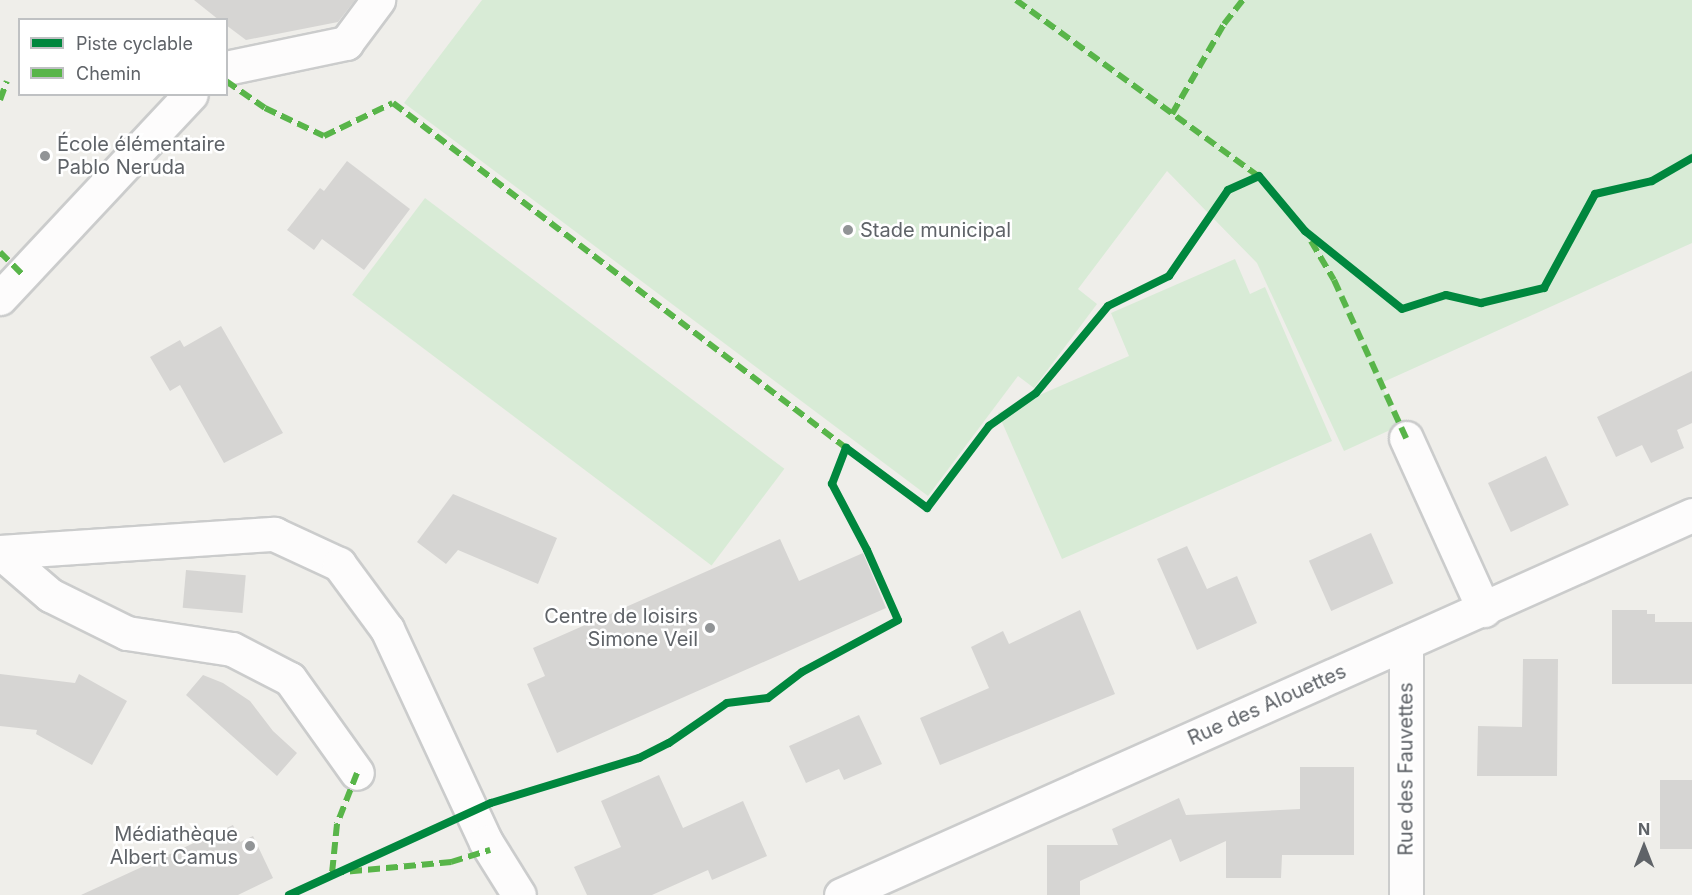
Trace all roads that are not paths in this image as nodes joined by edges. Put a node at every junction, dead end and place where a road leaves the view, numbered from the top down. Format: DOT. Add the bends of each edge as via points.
graph roads {
  1 [pos="378,0"];
  2 [pos="228,68"];
  3 [pos="190,96"];
  4 [pos="0,298"];
  5 [pos="1406,438"];
  6 [pos="1692,515"];
  7 [pos="0,552"];
  8 [pos="1484,610"];
  9 [pos="1406,643"];
  10 [pos="357,773"];
  11 [pos="519,895"];
  12 [pos="841,895"];
  13 [pos="1406,895"];
  1 -- 2 [label="street" via="346,43"];
  3 -- 4 [label="street"];
  5 -- 8 [label="street"];
  6 -- 8 [label="street, Rue des Alouettes"];
  7 -- 10 [label="street" via="50,594 127,633 232,649 290,679"];
  7 -- 11 [label="street" via="274,534 339,564 387,629 486,842"];
  8 -- 9 [label="street, Rue des Alouettes"];
  9 -- 12 [label="street, Rue des Alouettes"];
  9 -- 13 [label="street, Rue des Fauvettes"];
}
